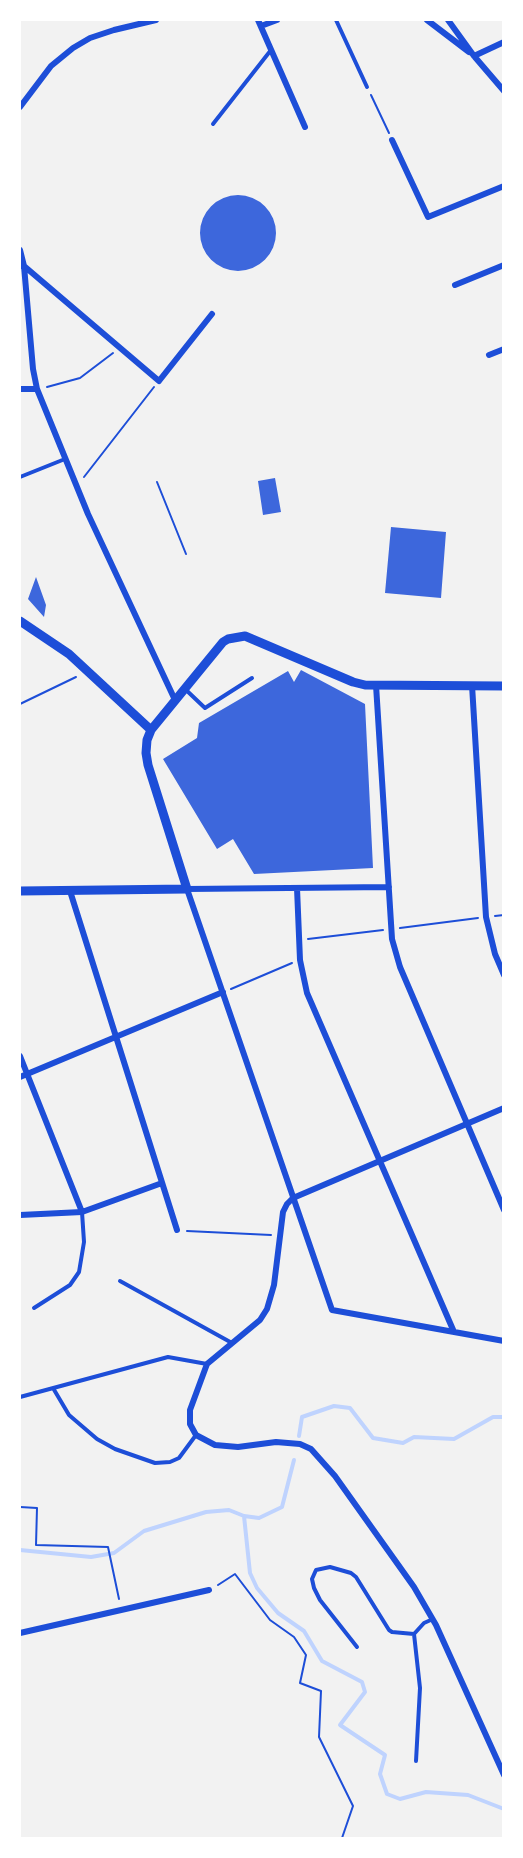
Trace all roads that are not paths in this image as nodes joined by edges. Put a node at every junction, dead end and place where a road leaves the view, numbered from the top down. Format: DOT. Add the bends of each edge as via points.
graph roads {
  1 [pos="156,20"];
  2 [pos="278,20"];
  3 [pos="336,20"];
  4 [pos="426,20"];
  5 [pos="448,20"];
  6 [pos="259,23"];
  7 [pos="504,42"];
  8 [pos="271,49"];
  9 [pos="474,56"];
  10 [pos="367,87"];
  11 [pos="504,91"];
  12 [pos="20,107"];
  13 [pos="213,124"];
  14 [pos="305,127"];
  15 [pos="392,140"];
  16 [pos="504,186"];
  17 [pos="20,250"];
  18 [pos="504,265"];
  19 [pos="22,266"];
  20 [pos="455,285"];
  21 [pos="212,314"];
  22 [pos="504,349"];
  23 [pos="489,355"];
  24 [pos="20,389"];
  25 [pos="37,389"];
  26 [pos="65,459"];
  27 [pos="20,477"];
  28 [pos="20,621"];
  29 [pos="252,678"];
  30 [pos="376,685"];
  31 [pos="472,686"];
  32 [pos="504,686"];
  33 [pos="185,689"];
  34 [pos="175,700"];
  35 [pos="151,730"];
  36 [pos="389,886"];
  37 [pos="297,888"];
  38 [pos="188,889"];
  39 [pos="20,891"];
  40 [pos="70,891"];
  41 [pos="504,975"];
  42 [pos="223,992"];
  43 [pos="116,1037"];
  44 [pos="20,1056"];
  45 [pos="27,1074"];
  46 [pos="20,1077"];
  47 [pos="504,1108"];
  48 [pos="467,1123"];
  49 [pos="380,1161"];
  50 [pos="162,1183"];
  51 [pos="293,1198"];
  52 [pos="504,1210"];
  53 [pos="82,1212"];
  54 [pos="20,1215"];
  55 [pos="177,1230"];
  56 [pos="120,1281"];
  57 [pos="34,1308"];
  58 [pos="454,1332"];
  59 [pos="504,1341"];
  60 [pos="233,1344"];
  61 [pos="207,1364"];
  62 [pos="53,1388"];
  63 [pos="20,1397"];
  64 [pos="196,1435"];
  65 [pos="209,1590"];
  66 [pos="433,1619"];
  67 [pos="20,1633"];
  68 [pos="414,1634"];
  69 [pos="357,1647"];
  70 [pos="416,1761"];
  71 [pos="504,1775"];
  1 -- 12 [label="street" via="98,35 72,48 51,66"];
  2 -- 6 [label="street"];
  3 -- 10 [label="lane"];
  4 -- 9 [label="street"];
  5 -- 9 [label="street"];
  6 -- 8 [label="street"];
  7 -- 9 [label="street"];
  8 -- 13 [label="lane"];
  8 -- 14 [label="street"];
  9 -- 11 [label="street"];
  15 -- 16 [label="street" via="428,217"];
  17 -- 19 [label="street"];
  18 -- 20 [label="street"];
  19 -- 21 [label="street" via="159,381"];
  19 -- 25 [label="street"];
  22 -- 23 [label="street"];
  24 -- 25 [label="street"];
  25 -- 26 [label="street"];
  26 -- 27 [label="lane"];
  26 -- 34 [label="street"];
  28 -- 35 [label="street" via="69,654"];
  29 -- 33 [label="lane" via="205,708"];
  30 -- 31 [label="street"];
  30 -- 33 [label="street" via="353,682 245,636 223,642"];
  30 -- 36 [label="street"];
  31 -- 32 [label="street"];
  31 -- 41 [label="street" via="486,917"];
  33 -- 34 [label="street"];
  34 -- 35 [label="street"];
  35 -- 38 [label="street" via="147,740 148,765"];
  36 -- 37 [label="street"];
  36 -- 48 [label="street" via="392,939 400,967"];
  37 -- 38 [label="street"];
  37 -- 49 [label="street" via="300,960 307,993"];
  38 -- 40 [label="street"];
  38 -- 42 [label="street"];
  39 -- 40 [label="street"];
  40 -- 43 [label="street"];
  42 -- 43 [label="street"];
  42 -- 51 [label="street"];
  43 -- 45 [label="street"];
  43 -- 50 [label="street"];
  44 -- 45 [label="street"];
  45 -- 46 [label="street"];
  45 -- 53 [label="street"];
  47 -- 48 [label="street"];
  48 -- 49 [label="street"];
  48 -- 52 [label="street"];
  49 -- 51 [label="street"];
  49 -- 58 [label="street"];
  50 -- 53 [label="street"];
  50 -- 55 [label="street"];
  51 -- 58 [label="street" via="332,1310"];
  51 -- 60 [label="street" via="283,1212 274,1285 267,1309"];
  53 -- 54 [label="street"];
  53 -- 57 [label="lane" via="84,1242 79,1272 70,1285"];
  56 -- 60 [label="lane"];
  58 -- 59 [label="street"];
  60 -- 61 [label="street"];
  61 -- 62 [label="lane" via="168,1357"];
  61 -- 64 [label="street" via="190,1410 190,1424"];
  62 -- 63 [label="lane"];
  62 -- 64 [label="lane" via="69,1415 97,1439 155,1463 178,1458"];
  64 -- 66 [label="street" via="215,1445 238,1447 276,1442 311,1449 414,1587"];
  65 -- 67 [label="street"];
  66 -- 68 [label="lane"];
  66 -- 71 [label="street"];
  68 -- 69 [label="lane" via="389,1630 351,1573 330,1567 316,1570 312,1579 320,1600"];
  68 -- 70 [label="lane" via="420,1688"];
}
